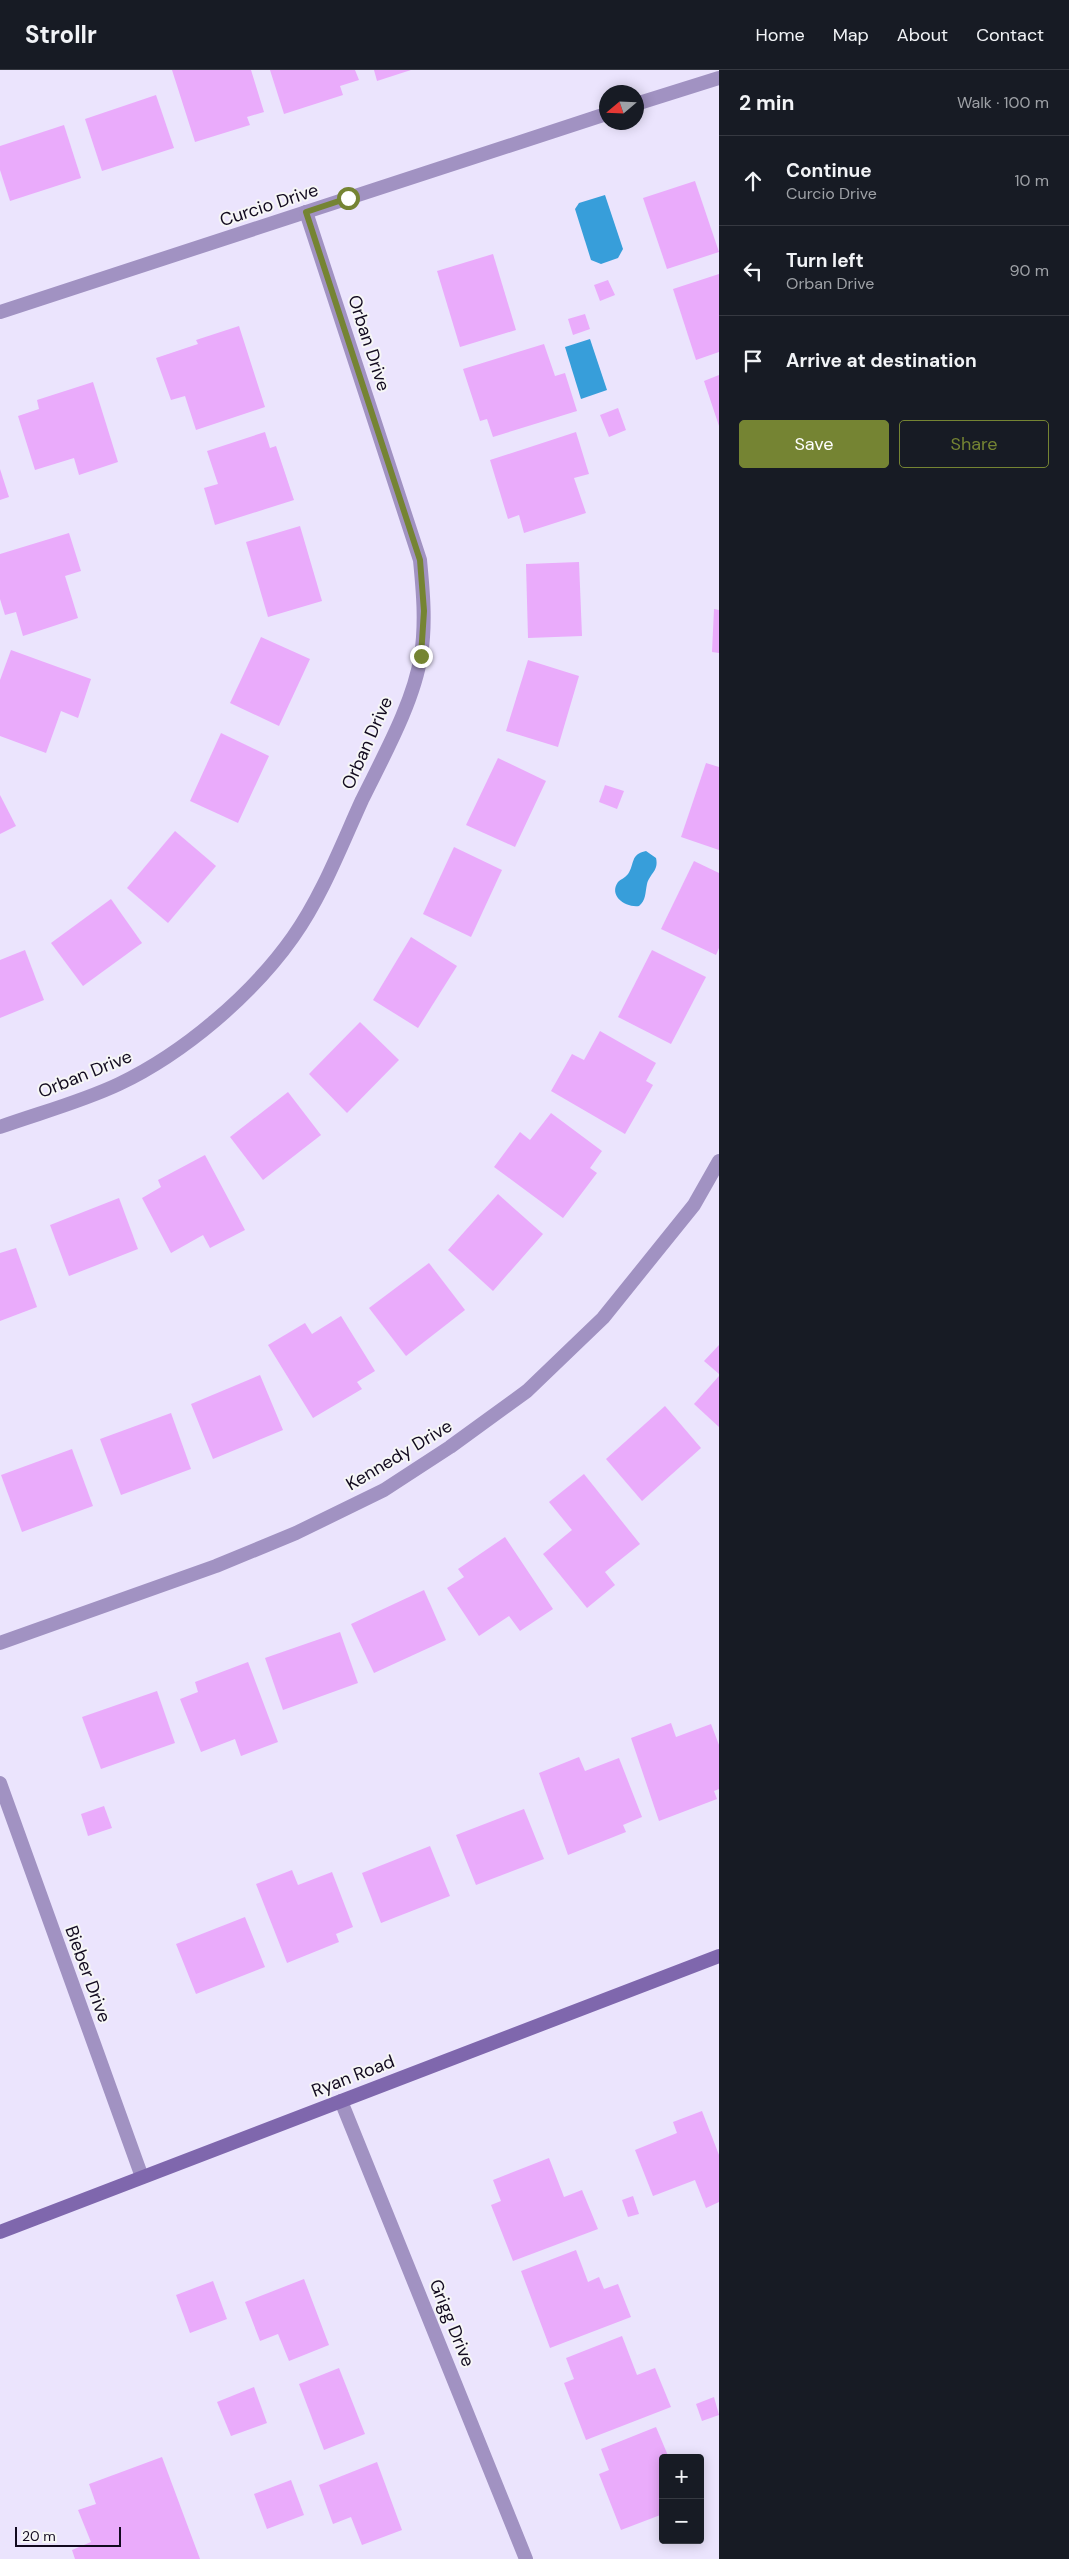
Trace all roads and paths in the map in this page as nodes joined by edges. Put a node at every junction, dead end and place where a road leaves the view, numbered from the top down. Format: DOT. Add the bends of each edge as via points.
graph roads {
  1 [pos="719,78"];
  2 [pos="644,101"];
  3 [pos="599,116"];
  4 [pos="306,212"];
  5 [pos="0,312"];
  6 [pos="0,1127"];
  7 [pos="719,1161"];
  8 [pos="0,1643"];
  9 [pos="0,1783"];
  10 [pos="719,1956"];
  11 [pos="341,2101"];
  12 [pos="142,2177"];
  13 [pos="0,2232"];
  14 [pos="526,2559"];
  1 -- 2 [label="street"];
  3 -- 4 [label="street, Curcio Drive"];
  4 -- 5 [label="street, Curcio Drive"];
  4 -- 6 [label="street, Orban Drive" via="420,560 424,611 421,656 402,717 312,904 294,936 265,973 182,1046 150,1067 118,1084"];
  7 -- 8 [label="street, Kennedy Drive" via="694,1205 603,1318 527,1391 450,1447 384,1490 296,1532 216,1566"];
  9 -- 12 [label="street, Bieber Drive"];
  10 -- 11 [label="main road, Ryan Road"];
  11 -- 12 [label="main road, Ryan Road"];
  11 -- 14 [label="street, Grigg Drive"];
  12 -- 13 [label="main road, Ryan Road"];
}
